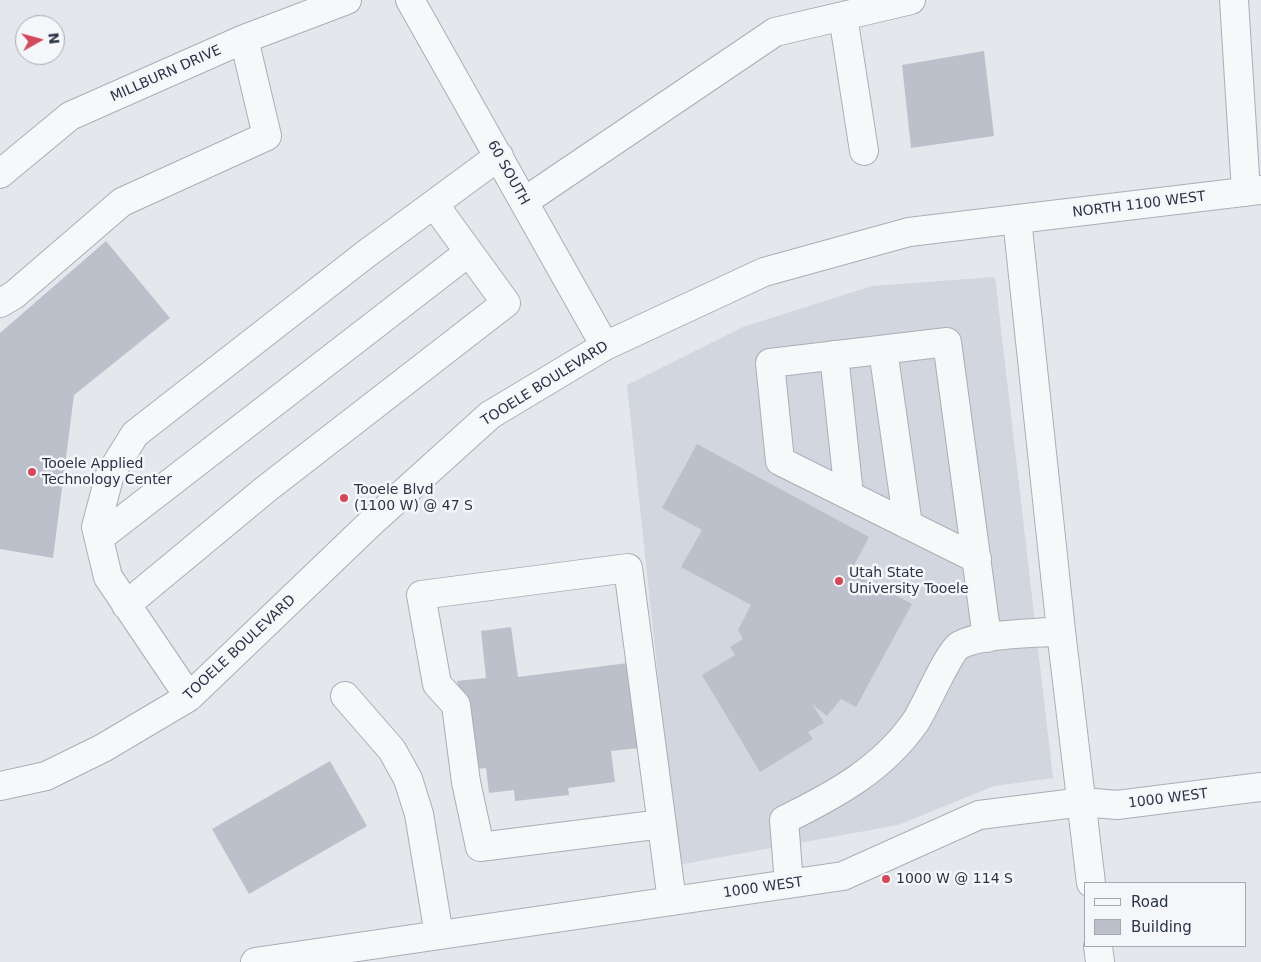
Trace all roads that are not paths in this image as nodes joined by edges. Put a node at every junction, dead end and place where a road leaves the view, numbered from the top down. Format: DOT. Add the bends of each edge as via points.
graph roads {
  1 [pos="347,0"];
  2 [pos="410,0"];
  3 [pos="911,0"];
  4 [pos="1234,0"];
  5 [pos="843,16"];
  6 [pos="244,39"];
  7 [pos="864,151"];
  8 [pos="499,156"];
  9 [pos="0,174"];
  10 [pos="1254,191"];
  11 [pos="525,201"];
  12 [pos="434,204"];
  13 [pos="1017,219"];
  14 [pos="468,252"];
  15 [pos="0,304"];
  16 [pos="605,346"];
  17 [pos="882,350"];
  18 [pos="834,356"];
  19 [pos="849,495"];
  20 [pos="908,525"];
  21 [pos="99,538"];
  22 [pos="977,559"];
  23 [pos="126,605"];
  24 [pos="1061,631"];
  25 [pos="988,638"];
  26 [pos="344,696"];
  27 [pos="189,697"];
  28 [pos="0,786"];
  29 [pos="1261,787"];
  30 [pos="1083,802"];
  31 [pos="662,824"];
  32 [pos="1092,882"];
  33 [pos="789,884"];
  34 [pos="672,901"];
  35 [pos="439,935"];
  36 [pos="1098,947"];
  37 [pos="255,962"];
  38 [pos="1100,962"];
  1 -- 6 [label="street, MILLBURN DRIVE"];
  2 -- 8 [label="street, 60 SOUTH"];
  3 -- 5 [label="street"];
  4 -- 10 [label="street"];
  5 -- 7 [label="street"];
  5 -- 11 [label="street" via="775,32"];
  6 -- 9 [label="street, MILLBURN DRIVE" via="70,116"];
  6 -- 15 [label="street" via="267,136 122,202"];
  8 -- 11 [label="street, 60 SOUTH"];
  8 -- 12 [label="street"];
  10 -- 13 [label="street, NORTH 1100 WEST"];
  11 -- 16 [label="street, 60 SOUTH"];
  12 -- 14 [label="street"];
  12 -- 21 [label="street" via="135,434 110,474 96,527"];
  13 -- 16 [label="street, TOOELE BOULEVARD" via="909,232 764,272"];
  13 -- 24 [label="street"];
  14 -- 21 [label="street"];
  14 -- 23 [label="street" via="506,303 266,489"];
  16 -- 27 [label="street, TOOELE BOULEVARD" via="490,415 376,518"];
  17 -- 18 [label="street"];
  17 -- 20 [label="street"];
  17 -- 22 [label="street" via="947,342"];
  18 -- 19 [label="street"];
  18 -- 19 [label="street" via="770,363 780,460"];
  19 -- 20 [label="street"];
  20 -- 22 [label="street"];
  21 -- 23 [label="street" via="108,577"];
  22 -- 25 [label="street"];
  23 -- 27 [label="street"];
  24 -- 25 [label="street"];
  24 -- 30 [label="street"];
  25 -- 33 [label="street" via="957,646 916,721 883,761 838,793 784,820"];
  26 -- 35 [label="street" via="392,750 408,779 419,814"];
  27 -- 28 [label="street, TOOELE BOULEVARD" via="103,748 46,776"];
  29 -- 30 [label="street, 1000 WEST" via="1117,806"];
  30 -- 32 [label="street"];
  30 -- 33 [label="street, 1000 WEST" via="979,815 842,876"];
  31 -- 31 [label="street" via="628,568 421,595 437,684 456,705 466,782 480,847"];
  31 -- 34 [label="street"];
  33 -- 34 [label="street, 1000 WEST"];
  34 -- 35 [label="street, 1000 WEST"];
  35 -- 37 [label="street, 1000 WEST"];
  36 -- 38 [label="street"];
}
